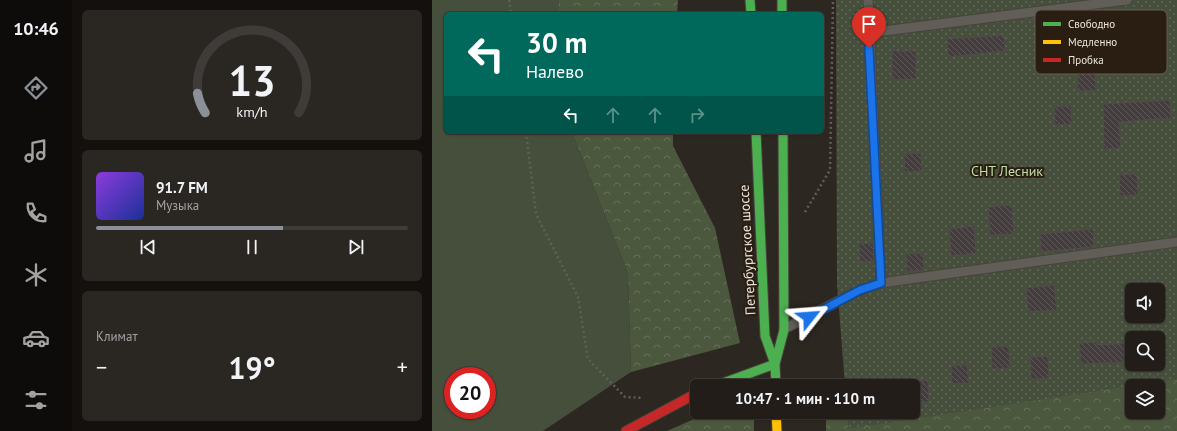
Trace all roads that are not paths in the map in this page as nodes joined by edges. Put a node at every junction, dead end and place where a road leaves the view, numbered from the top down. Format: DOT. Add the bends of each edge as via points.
graph roads {
  1 [pos="750,0"];
  2 [pos="782,0"];
  3 [pos="868,0"];
  4 [pos="1127,0"];
  5 [pos="1049,10"];
  6 [pos="751,12"];
  7 [pos="782,12"];
  8 [pos="1035,12"];
  9 [pos="868,33"];
  10 [pos="756,134"];
  11 [pos="783,134"];
  12 [pos="1177,242"];
  13 [pos="881,283"];
  14 [pos="784,330"];
  15 [pos="775,364"];
  16 [pos="734,379"];
  17 [pos="776,379"];
  18 [pos="690,397"];
  19 [pos="776,419"];
  20 [pos="626,431"];
  21 [pos="777,431"];
  1 -- 6 [label="main road"];
  2 -- 7 [label="main road"];
  3 -- 9 [label="lane"];
  4 -- 5 [label="lane"];
  8 -- 9 [label="lane"];
  9 -- 13 [label="lane"];
  10 -- 15 [label="main road, Петербургское шоссе" via="765,336"];
  11 -- 14 [label="main road, Петербургское шоссе"];
  12 -- 13 [label="lane"];
  13 -- 14 [label="lane" via="860,290"];
  14 -- 15 [label="main road, Петербургское шоссе"];
  15 -- 16 [label="main road"];
  15 -- 17 [label="main road, Петербургское шоссе"];
  18 -- 20 [label="main road"];
  19 -- 21 [label="main road"];
}
